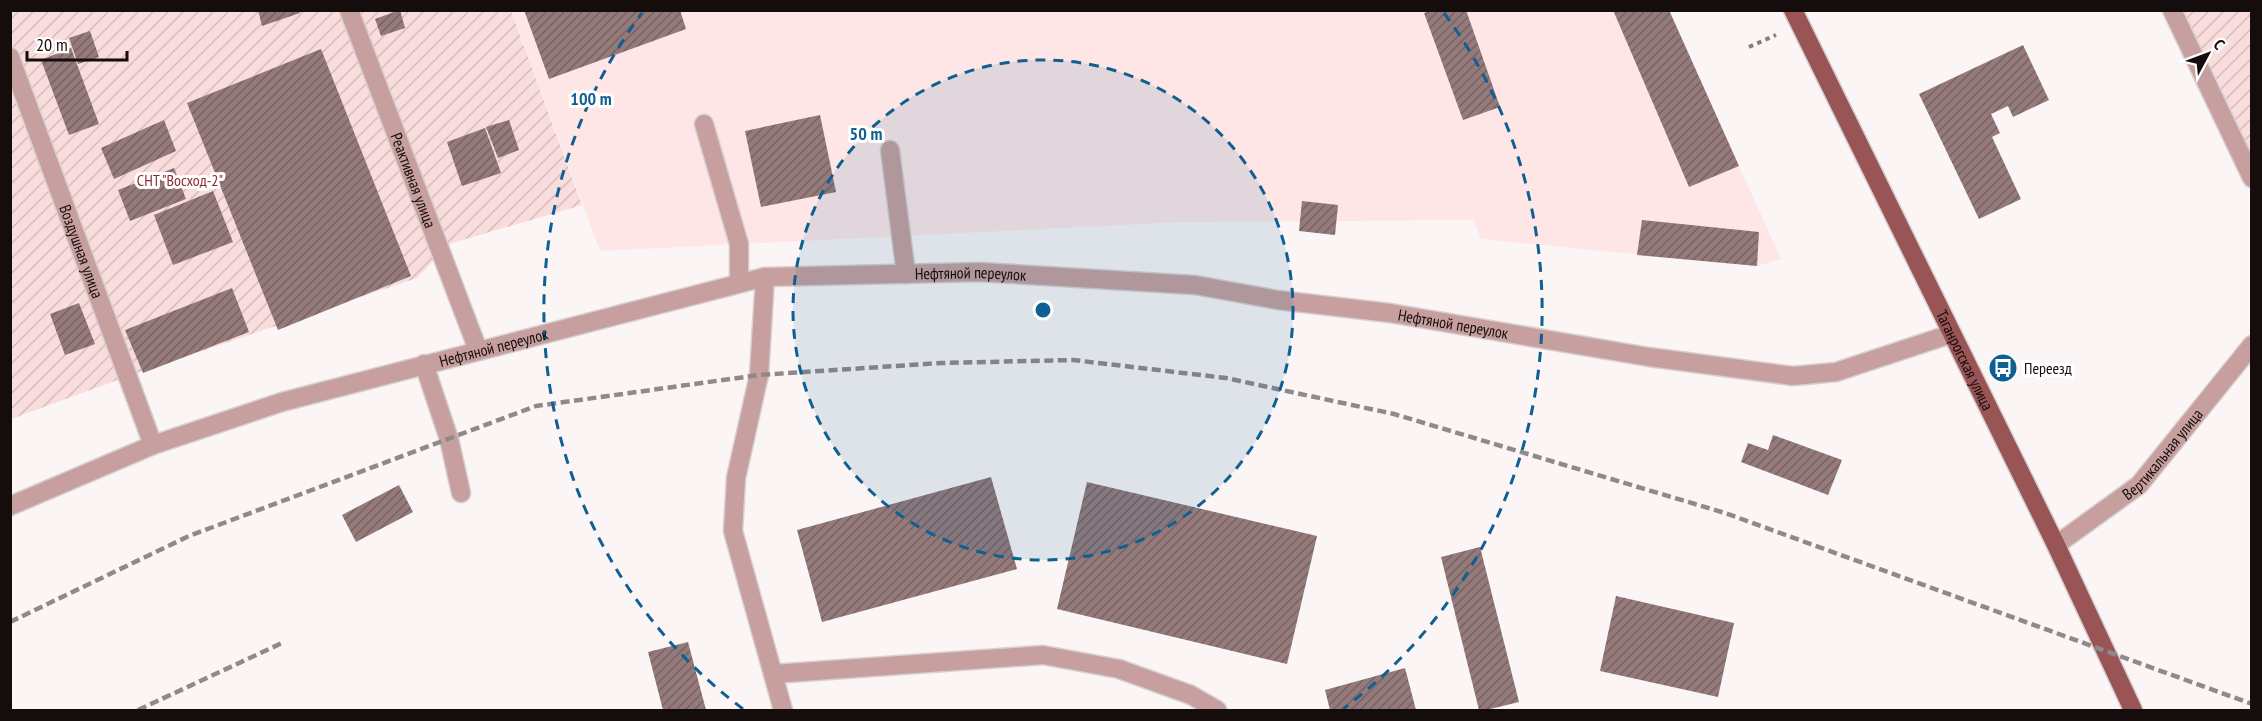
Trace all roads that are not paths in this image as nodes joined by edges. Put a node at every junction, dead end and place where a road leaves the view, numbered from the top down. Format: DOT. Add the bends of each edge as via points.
graph roads {
  1 [pos="349,10"];
  2 [pos="1793,10"];
  3 [pos="2172,10"];
  4 [pos="10,57"];
  5 [pos="704,124"];
  6 [pos="890,150"];
  7 [pos="2252,178"];
  8 [pos="906,274"];
  9 [pos="765,277"];
  10 [pos="739,283"];
  11 [pos="1951,334"];
  12 [pos="2252,345"];
  13 [pos="478,350"];
  14 [pos="424,364"];
  15 [pos="153,445"];
  16 [pos="460,493"];
  17 [pos="10,506"];
  18 [pos="2056,545"];
  19 [pos="773,674"];
  20 [pos="783,711"];
  21 [pos="1217,711"];
  22 [pos="2133,711"];
  1 -- 13 [label="street, Реактивная улица"];
  2 -- 11 [label="main road, Таганрогская улица"];
  3 -- 7 [label="street"];
  4 -- 15 [label="street, Воздушная улица"];
  5 -- 10 [label="street" via="739,244"];
  6 -- 8 [label="street"];
  8 -- 9 [label="street, Нефтяной переулок"];
  8 -- 11 [label="street, Нефтяной переулок" via="981,272 1195,285 1793,376 1836,372"];
  9 -- 10 [label="street, Нефтяной переулок"];
  9 -- 19 [label="street" via="759,375 736,478 733,531"];
  10 -- 13 [label="street, Нефтяной переулок"];
  11 -- 18 [label="main road, Таганрогская улица"];
  12 -- 18 [label="street, Вертикальная улица" via="2139,485"];
  13 -- 14 [label="street, Нефтяной переулок"];
  14 -- 15 [label="street, Нефтяной переулок" via="282,402"];
  14 -- 16 [label="street" via="449,439"];
  15 -- 17 [label="street, Нефтяной переулок"];
  18 -- 22 [label="main road, Таганрогская улица"];
  19 -- 20 [label="street"];
  19 -- 21 [label="street" via="1043,655 1119,669 1191,695"];
}
